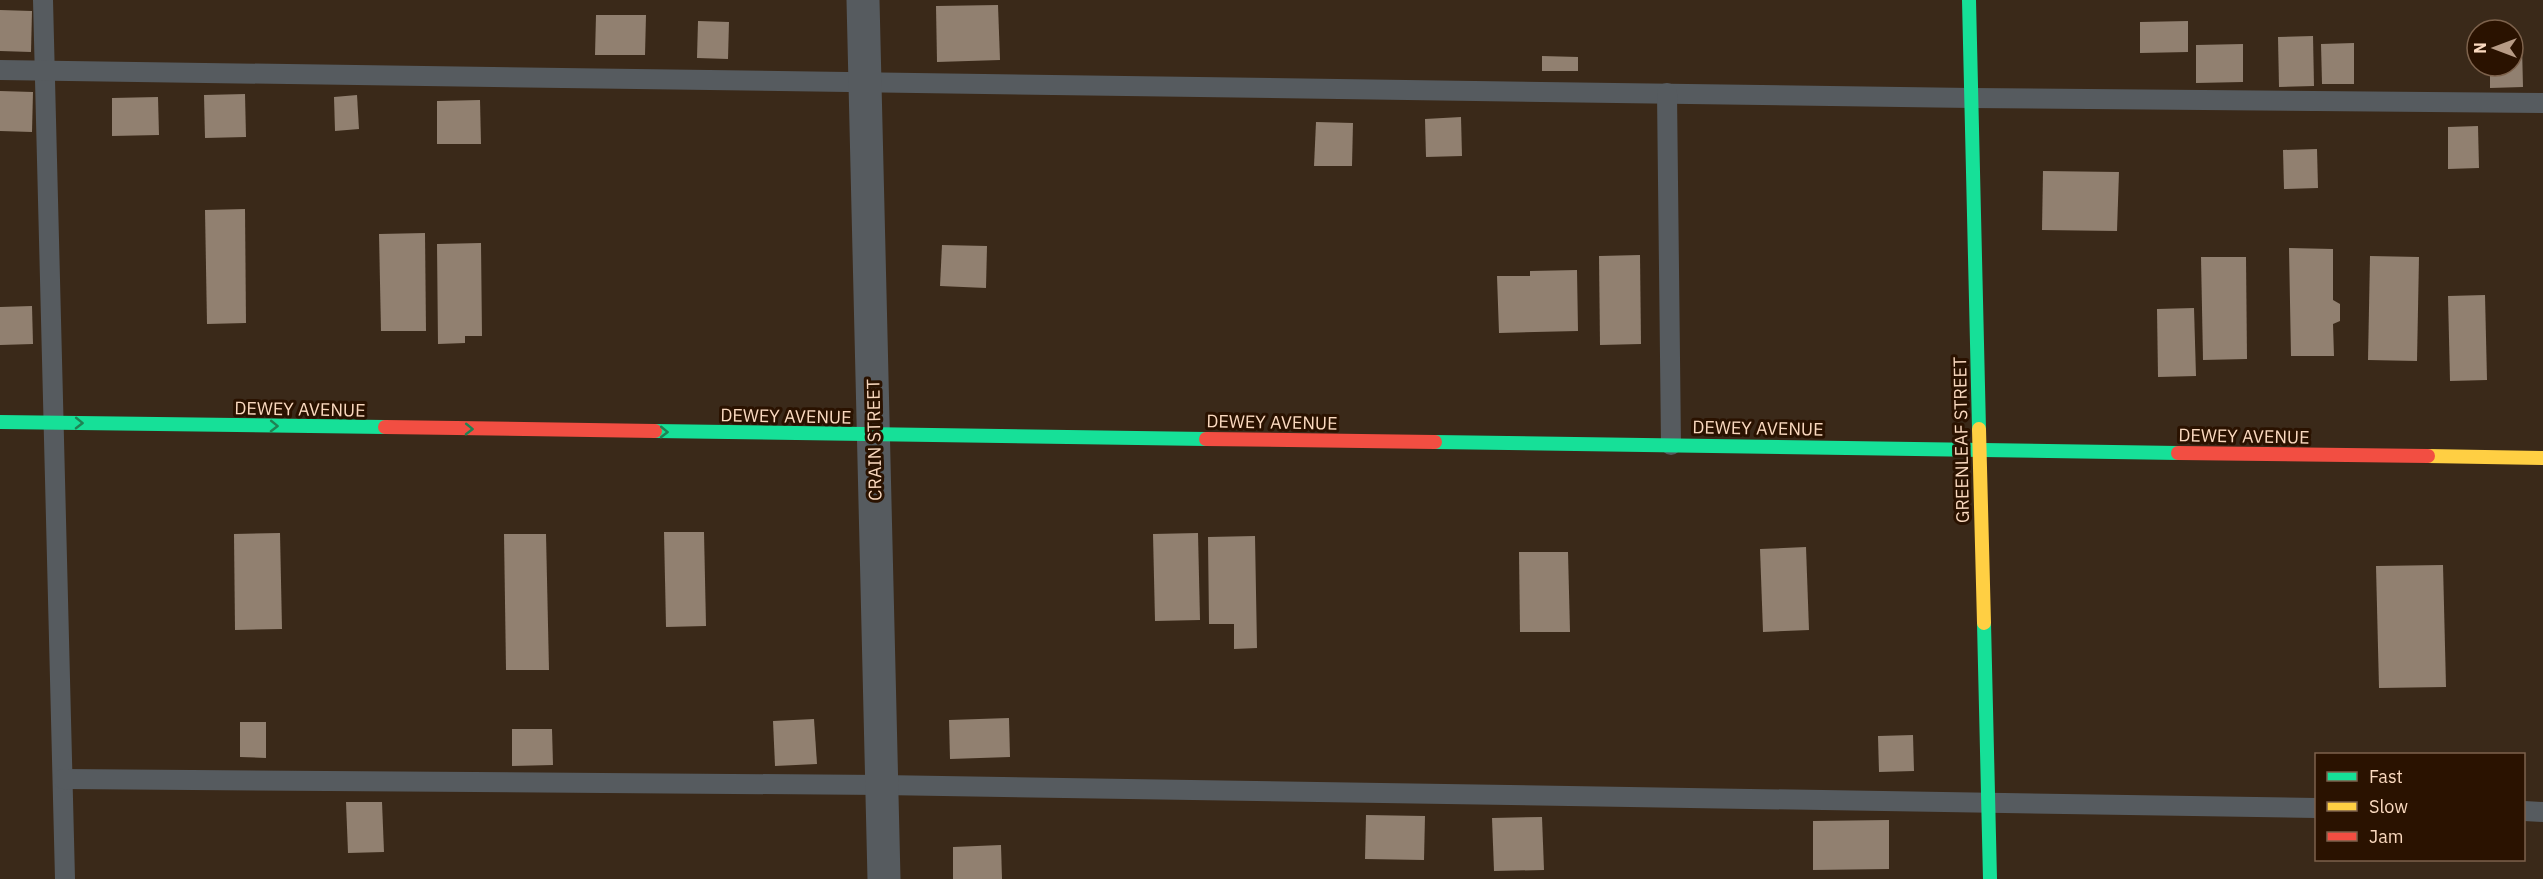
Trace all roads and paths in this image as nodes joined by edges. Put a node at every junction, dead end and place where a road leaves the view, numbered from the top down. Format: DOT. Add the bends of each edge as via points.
graph roads {
  1 [pos="43,0"];
  2 [pos="863,0"];
  3 [pos="1969,0"];
  4 [pos="0,70"];
  5 [pos="45,70"];
  6 [pos="865,82"];
  7 [pos="1667,93"];
  8 [pos="1971,98"];
  9 [pos="2543,103"];
  10 [pos="0,422"];
  11 [pos="54,423"];
  12 [pos="873,435"];
  13 [pos="1671,445"];
  14 [pos="1978,449"];
  15 [pos="2543,459"];
  16 [pos="63,779"];
  17 [pos="882,785"];
  18 [pos="1988,803"];
  19 [pos="2315,808"];
  20 [pos="2525,811"];
  21 [pos="2543,812"];
  22 [pos="65,879"];
  23 [pos="884,879"];
  24 [pos="1990,879"];
  1 -- 5 [label="lane"];
  2 -- 6 [label="street, CRAIN STREET"];
  3 -- 8 [label="street, GREENLEAF STREET"];
  4 -- 5 [label="lane"];
  5 -- 6 [label="lane"];
  5 -- 11 [label="lane"];
  6 -- 7 [label="lane"];
  6 -- 12 [label="street, CRAIN STREET"];
  7 -- 8 [label="lane"];
  7 -- 13 [label="lane"];
  8 -- 9 [label="lane"];
  8 -- 14 [label="street, GREENLEAF STREET"];
  10 -- 11 [label="street, DEWEY AVENUE"];
  11 -- 12 [label="street, DEWEY AVENUE, one-way"];
  11 -- 16 [label="lane"];
  12 -- 13 [label="street, DEWEY AVENUE"];
  12 -- 17 [label="street, CRAIN STREET"];
  13 -- 14 [label="street, DEWEY AVENUE"];
  14 -- 15 [label="street, DEWEY AVENUE"];
  14 -- 18 [label="street, GREENLEAF STREET"];
  16 -- 17 [label="lane"];
  16 -- 22 [label="lane"];
  17 -- 18 [label="lane"];
  17 -- 23 [label="street, CRAIN STREET"];
  18 -- 19 [label="lane"];
  18 -- 24 [label="street, GREENLEAF STREET"];
  20 -- 21 [label="lane"];
}
